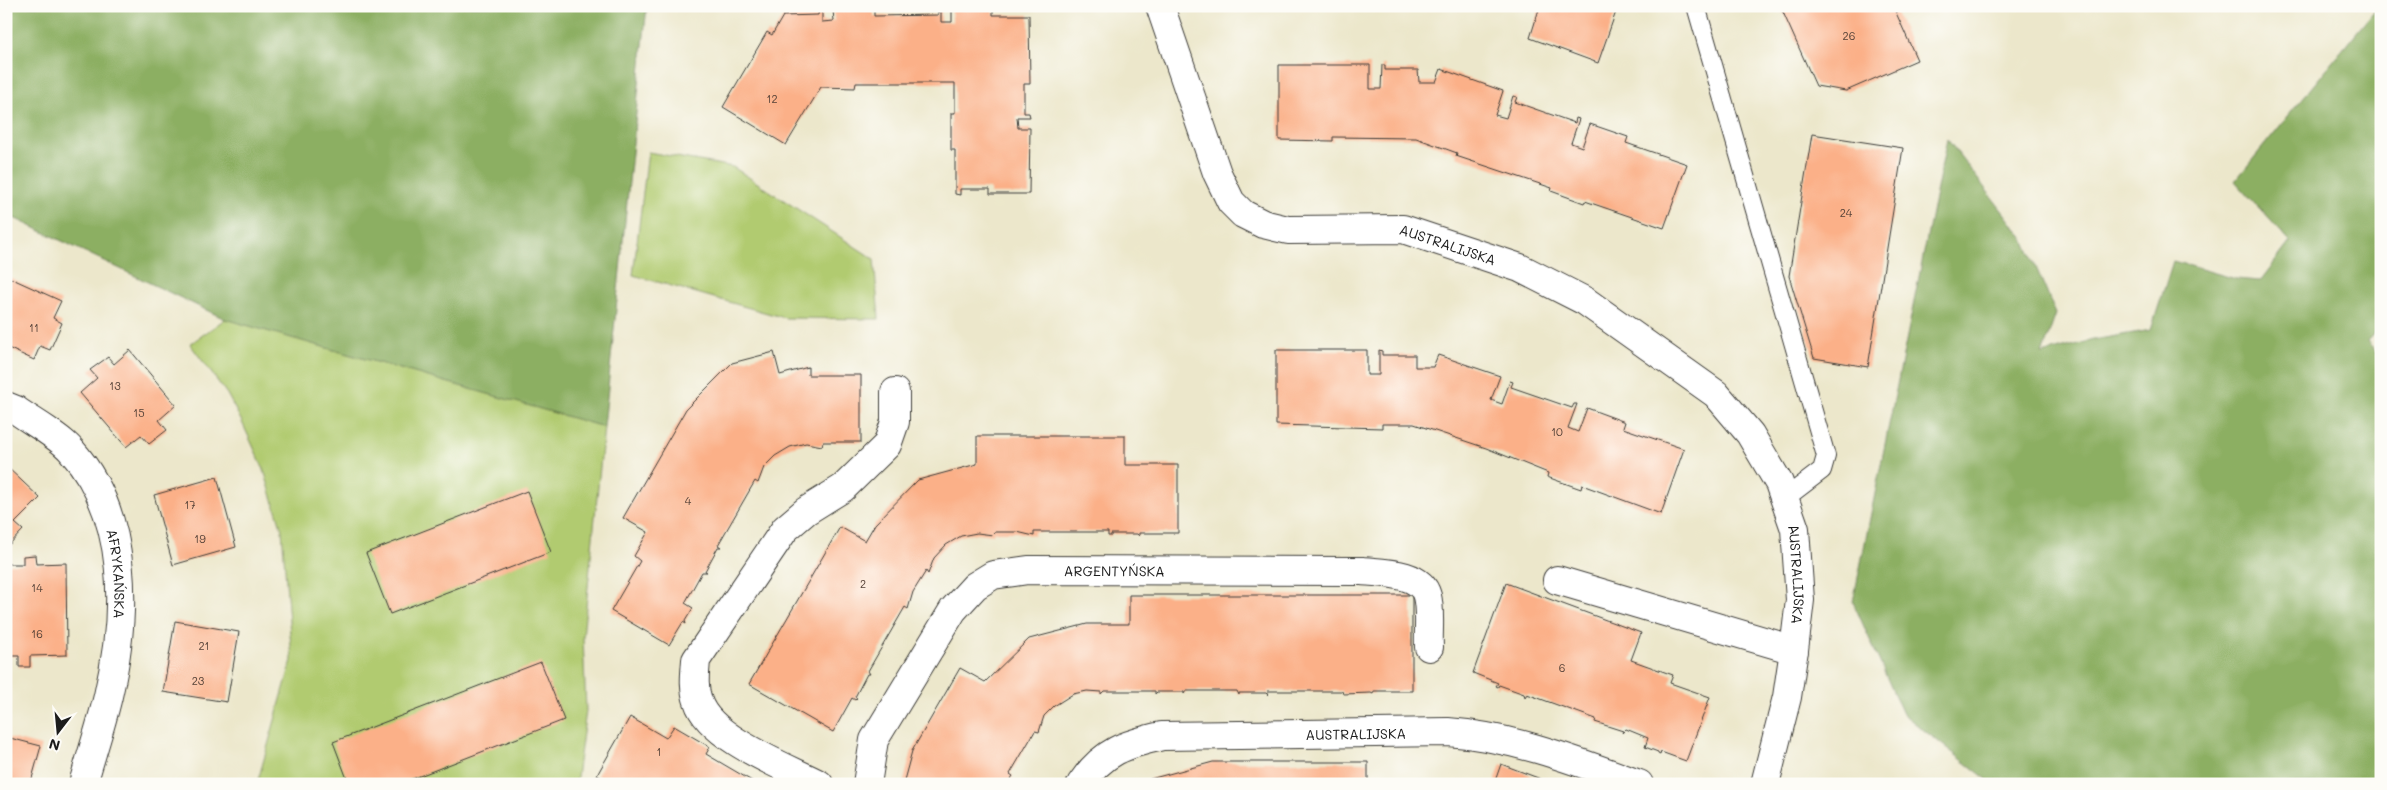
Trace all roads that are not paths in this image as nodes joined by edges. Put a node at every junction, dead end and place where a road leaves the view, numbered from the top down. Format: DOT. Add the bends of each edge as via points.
graph roads {
  1 [pos="1160,6"];
  2 [pos="1696,6"];
  3 [pos="894,392"];
  4 [pos="6,406"];
  5 [pos="1784,498"];
  6 [pos="1557,580"];
  7 [pos="1429,647"];
  8 [pos="1794,650"];
  9 [pos="83,784"];
  10 [pos="819,784"];
  11 [pos="866,784"];
  12 [pos="1081,784"];
  13 [pos="1639,784"];
  14 [pos="1765,784"];
  1 -- 5 [label="street, AUSTRALIJSKA" via="1217,172 1231,202 1243,214 1263,224 1288,230 1403,229 1520,268 1585,301 1716,394 1750,434 1779,483"];
  2 -- 5 [label="lane" via="1826,456 1822,470"];
  3 -- 10 [label="street" via="895,422 886,445 843,488 806,511 785,529 696,660 694,684 698,704 711,724 726,737"];
  4 -- 9 [label="street, AFRYKAŃSKA" via="71,449 101,494 114,530 120,586 118,631 108,696"];
  5 -- 8 [label="street, AUSTRALIJSKA" via="1795,530 1799,591"];
  6 -- 8 [label="street"];
  7 -- 11 [label="street, ARGENTYŃSKA" via="1427,595 1417,581 1396,575 1362,570 1028,570 993,575 974,586 953,610 874,740"];
  8 -- 14 [label="street, AUSTRALIJSKA" via="1787,697"];
  12 -- 13 [label="street, AUSTRALIJSKA" via="1108,754 1130,743 1162,736 1448,732 1516,742"];
}
